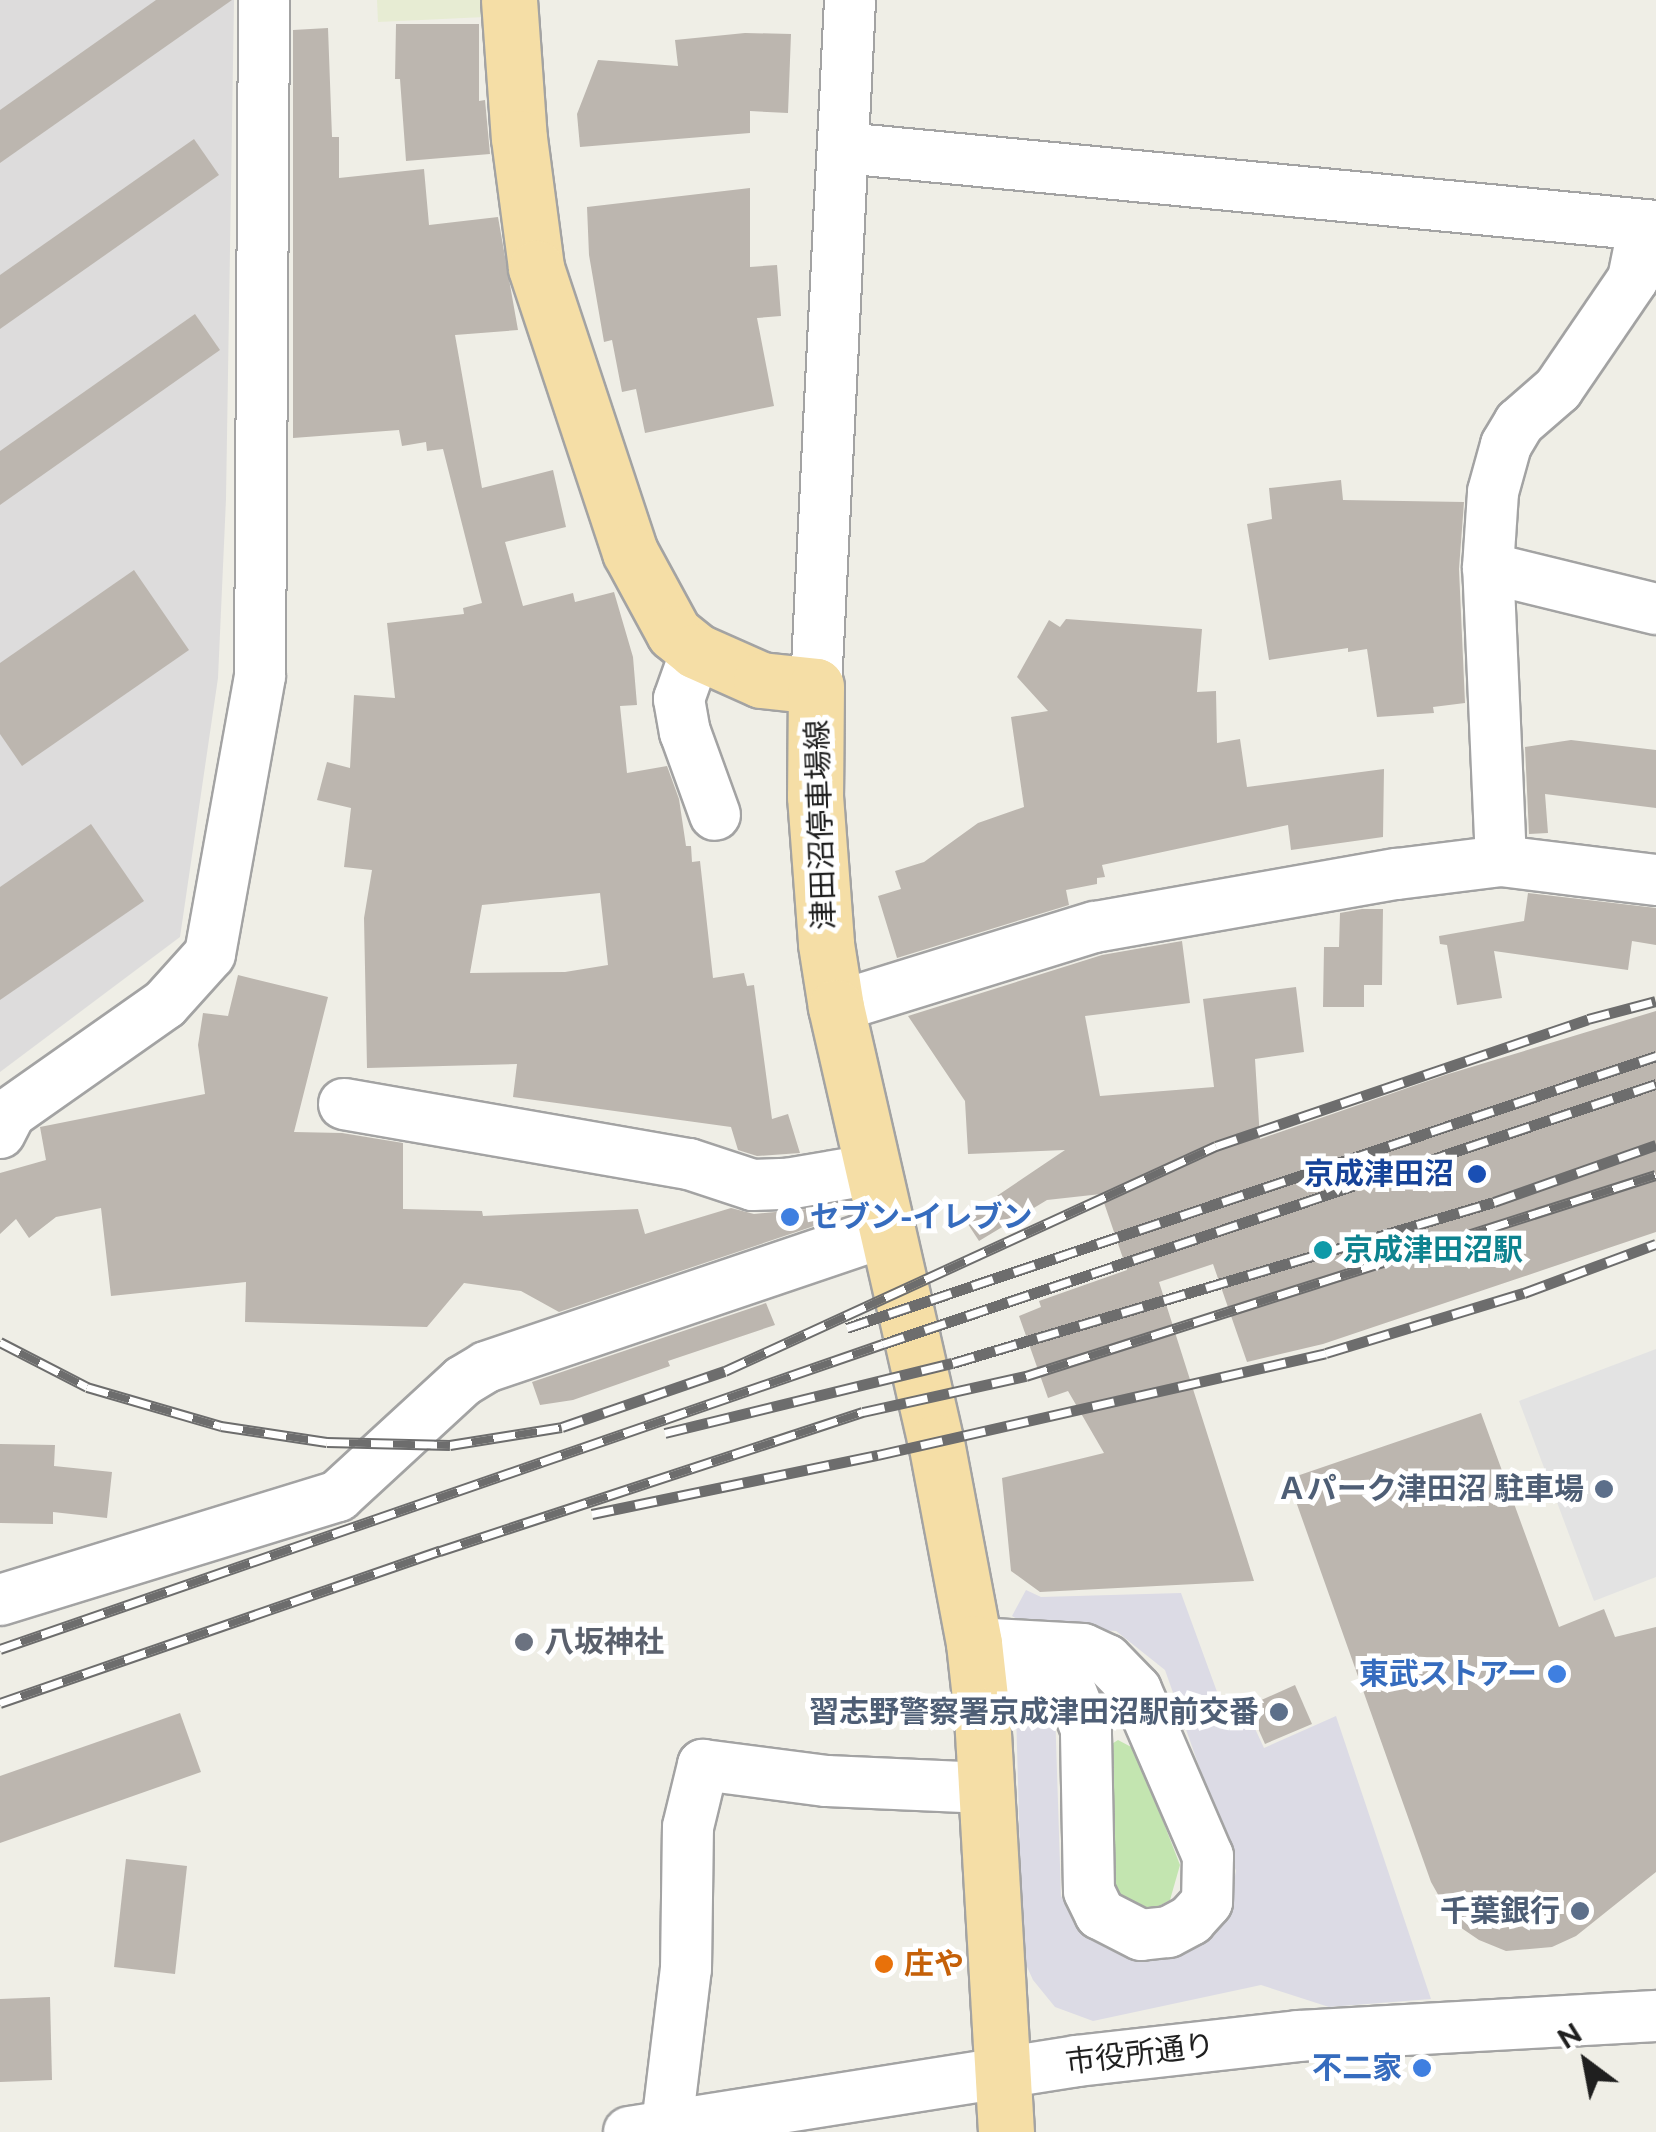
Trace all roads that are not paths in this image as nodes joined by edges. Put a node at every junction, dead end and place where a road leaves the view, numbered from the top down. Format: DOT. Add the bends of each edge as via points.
graph roads {
  1 [pos="264,0"];
  2 [pos="509,0"];
  3 [pos="850,0"];
  4 [pos="844,148"];
  5 [pos="1650,226"];
  6 [pos="1488,568"];
  7 [pos="1656,610"];
  8 [pos="696,650"];
  9 [pos="816,686"];
  10 [pos="715,814"];
  11 [pos="1501,861"];
  12 [pos="1656,880"];
  13 [pos="836,1006"];
  14 [pos="344,1104"];
  15 [pos="0,1133"];
  16 [pos="874,1169"];
  17 [pos="888,1230"];
  18 [pos="0,1600"];
  19 [pos="975,1657"];
  20 [pos="1146,1713"];
  21 [pos="1086,1729"];
  22 [pos="986,1788"];
  23 [pos="1656,2016"];
  24 [pos="1001,2073"];
  25 [pos="646,2130"];
  26 [pos="1006,2132"];
  1 -- 15 [label="street" via="260,676 210,954 165,1004 10,1113"];
  2 -- 8 [label="main road, 津田沼停車場線" via="536,268 630,552 674,633"];
  3 -- 4 [label="street"];
  4 -- 5 [label="street"];
  4 -- 9 [label="street"];
  5 -- 6 [label="street" via="1632,279 1558,389 1506,445 1493,492"];
  6 -- 7 [label="street"];
  6 -- 11 [label="street"];
  8 -- 9 [label="main road, 津田沼停車場線" via="761,680"];
  8 -- 10 [label="street" via="679,699"];
  9 -- 13 [label="main road, 津田沼停車場線" via="815,796"];
  11 -- 12 [label="street"];
  11 -- 13 [label="street" via="1095,927"];
  13 -- 16 [label="main road, 津田沼停車場線"];
  14 -- 16 [label="street" via="689,1164 753,1184"];
  16 -- 17 [label="main road, 津田沼停車場線"];
  17 -- 18 [label="street" via="486,1366 338,1496"];
  17 -- 19 [label="main road, 津田沼停車場線"];
  19 -- 20 [label="street" via="1083,1649 1122,1672"];
  19 -- 21 [label="street" via="1051,1672 1068,1684"];
  19 -- 22 [label="main road, 津田沼停車場線"];
  20 -- 21 [label="street" via="1110,1714"];
  20 -- 21 [label="street" via="1208,1856 1208,1902 1168,1932 1141,1935 1116,1926 1100,1914 1089,1891"];
  22 -- 24 [label="main road, 津田沼停車場線"];
  22 -- 25 [label="street" via="827,1782 704,1764 688,1827 686,1969"];
  23 -- 24 [label="street, 市役所通り" via="1298,2036"];
  24 -- 25 [label="street, 市役所通り"];
  24 -- 26 [label="main road, 津田沼停車場線"];
}
